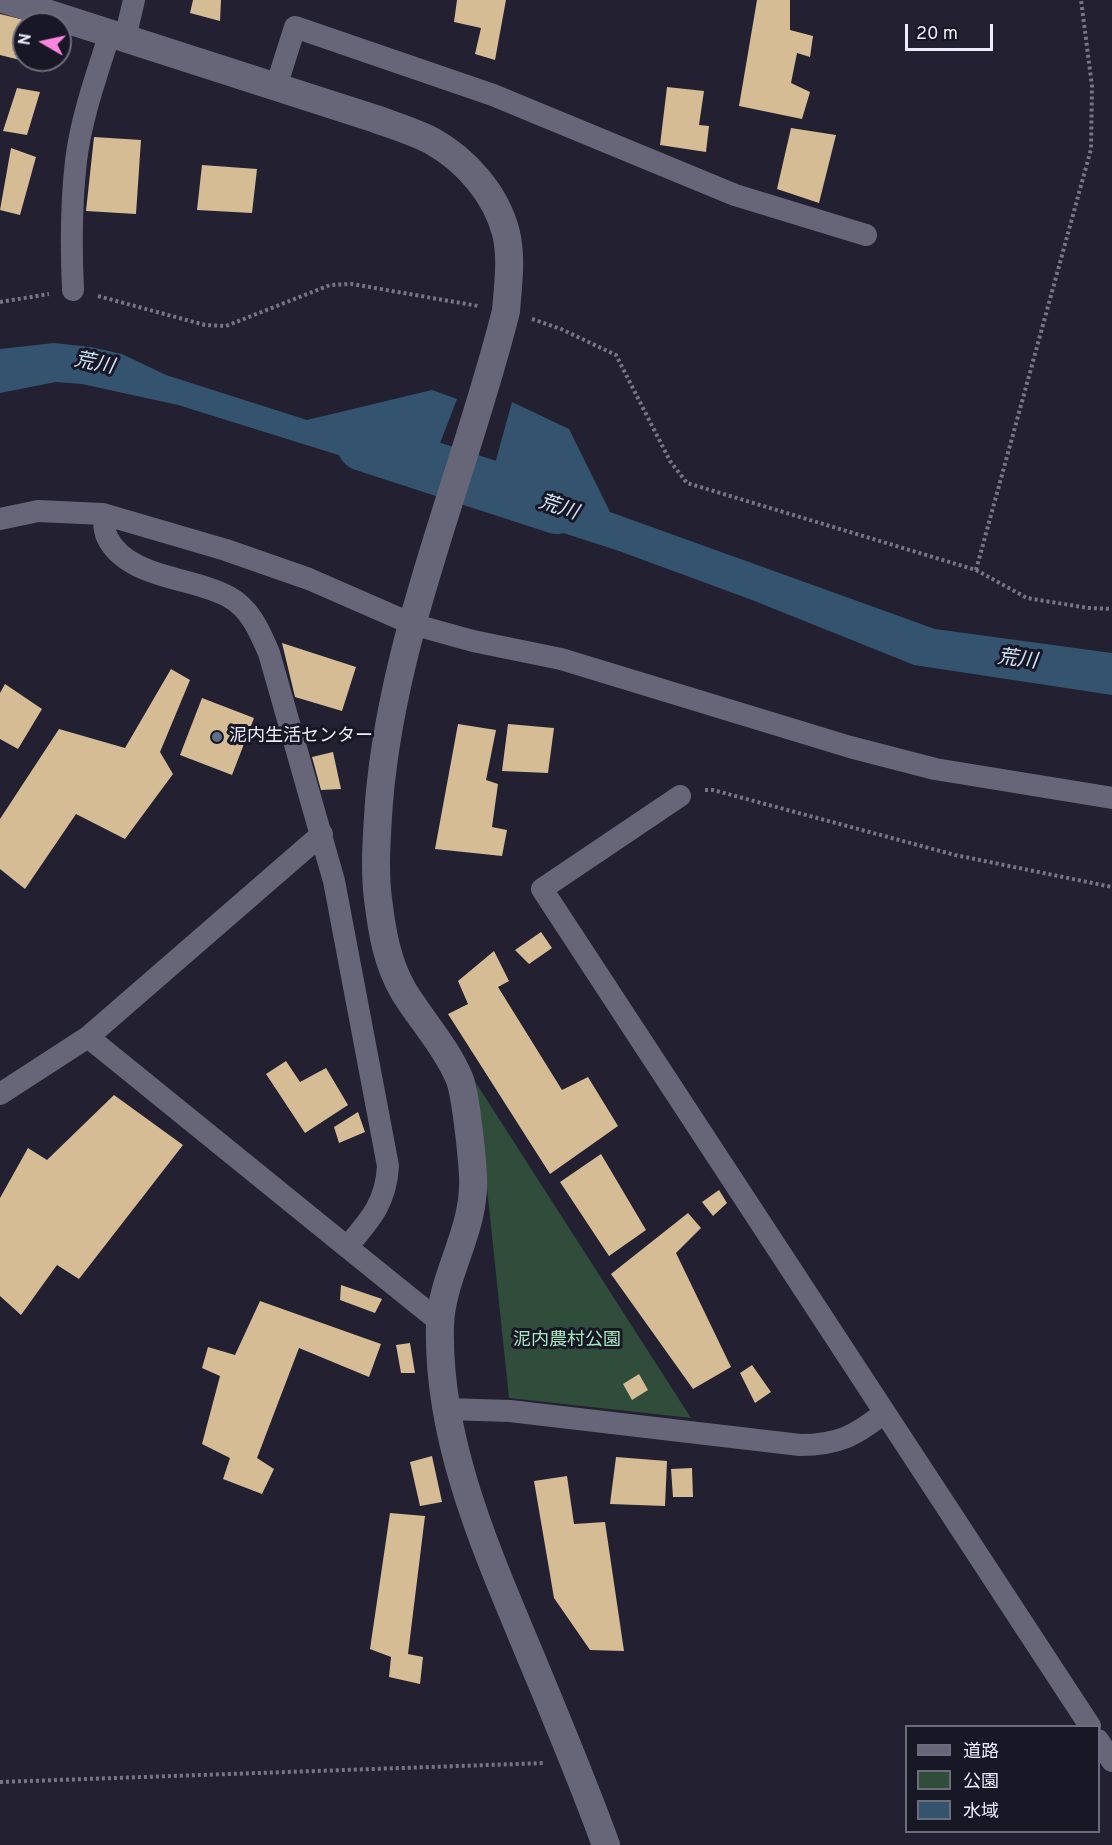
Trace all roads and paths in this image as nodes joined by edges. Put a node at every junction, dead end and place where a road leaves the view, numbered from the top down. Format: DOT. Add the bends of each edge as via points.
graph roads {
  1 [pos="6,0"];
  2 [pos="134,0"];
  3 [pos="1081,0"];
  4 [pos="118,35"];
  5 [pos="276,87"];
  6 [pos="866,235"];
  7 [pos="73,290"];
  8 [pos="0,302"];
  9 [pos="506,311"];
  10 [pos="103,514"];
  11 [pos="0,519"];
  12 [pos="976,570"];
  13 [pos="1112,609"];
  14 [pos="414,618"];
  15 [pos="680,796"];
  16 [pos="1112,798"];
  17 [pos="322,834"];
  18 [pos="1112,887"];
  19 [pos="88,1037"];
  20 [pos="0,1094"];
  21 [pos="347,1247"];
  22 [pos="440,1322"];
  23 [pos="447,1409"];
  24 [pos="884,1413"];
  25 [pos="1089,1725"];
  26 [pos="1100,1743"];
  27 [pos="1112,1761"];
  28 [pos="576,1762"];
  29 [pos="0,1782"];
  30 [pos="606,1845"];
  1 -- 4 [label="street"];
  2 -- 4 [label="street"];
  3 -- 12 [label="path" via="1092,86 1090,149"];
  4 -- 5 [label="street"];
  4 -- 7 [label="street" via="93,86 76,160 71,235"];
  5 -- 6 [label="street" via="295,27 493,95 735,195"];
  5 -- 9 [label="street" via="432,141 466,165 491,197 506,232 510,267"];
  7 -- 8 [label="path"];
  7 -- 9 [label="path" via="216,326 226,326 330,285 352,284"];
  9 -- 12 [label="path" via="561,328 616,355 670,461 687,483"];
  9 -- 14 [label="street"];
  10 -- 11 [label="street" via="38,510"];
  10 -- 14 [label="street" via="226,549"];
  10 -- 17 [label="street" via="107,537 140,567 230,597 257,626 269,653"];
  12 -- 13 [label="path" via="1027,598"];
  14 -- 16 [label="street" via="473,641 561,659 935,769"];
  14 -- 22 [label="street" via="393,698 382,767 376,836 378,895 389,961 402,989 461,1082 473,1176 472,1215"];
  15 -- 18 [label="path" via="695,790 713,790 955,855"];
  15 -- 24 [label="street" via="542,889"];
  17 -- 19 [label="street"];
  17 -- 21 [label="street" via="388,1166 387,1186 380,1205"];
  19 -- 20 [label="street"];
  19 -- 21 [label="street"];
  21 -- 22 [label="street"];
  22 -- 23 [label="street"];
  23 -- 24 [label="street" via="510,1411 800,1445 828,1445 859,1433"];
  23 -- 28 [label="street" via="477,1527"];
  24 -- 25 [label="street"];
  26 -- 27 [label="street"];
  28 -- 29 [label="path"];
  28 -- 30 [label="street"];
}
